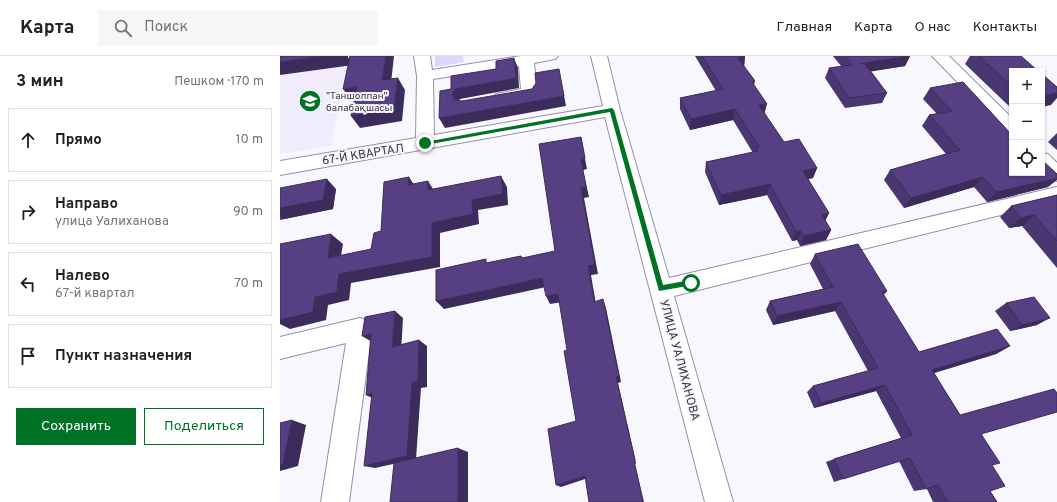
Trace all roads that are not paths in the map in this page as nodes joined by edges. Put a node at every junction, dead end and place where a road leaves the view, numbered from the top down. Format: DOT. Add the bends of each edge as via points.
graph roads {
  1 [pos="422,56"];
  2 [pos="550,56"];
  3 [pos="599,56"];
  4 [pos="940,56"];
  5 [pos="493,60"];
  6 [pos="526,60"];
  7 [pos="425,76"];
  8 [pos="489,100"];
  9 [pos="612,110"];
  10 [pos="1009,125"];
  11 [pos="425,143"];
  12 [pos="1045,161"];
  13 [pos="280,168"];
  14 [pos="1057,174"];
  15 [pos="1057,194"];
  16 [pos="661,289"];
  17 [pos="280,348"];
  18 [pos="335,502"];
  19 [pos="719,502"];
  1 -- 7 [label="street"];
  2 -- 6 [label="street"];
  3 -- 9 [label="street, УЛИЦА УАЛИХАНОВА"];
  4 -- 10 [label="street"];
  5 -- 6 [label="street"];
  5 -- 7 [label="street"];
  6 -- 8 [label="street" via="529,93"];
  7 -- 11 [label="street"];
  9 -- 11 [label="street, 67-Й КВАРТАЛ"];
  9 -- 16 [label="street, УЛИЦА УАЛИХАНОВА"];
  11 -- 13 [label="street, 67-Й КВАРТАЛ"];
  12 -- 14 [label="street"];
  15 -- 16 [label="street"];
  16 -- 19 [label="street, УЛИЦА УАЛИХАНОВА"];
  17 -- 18 [label="street" via="360,329"];
}
